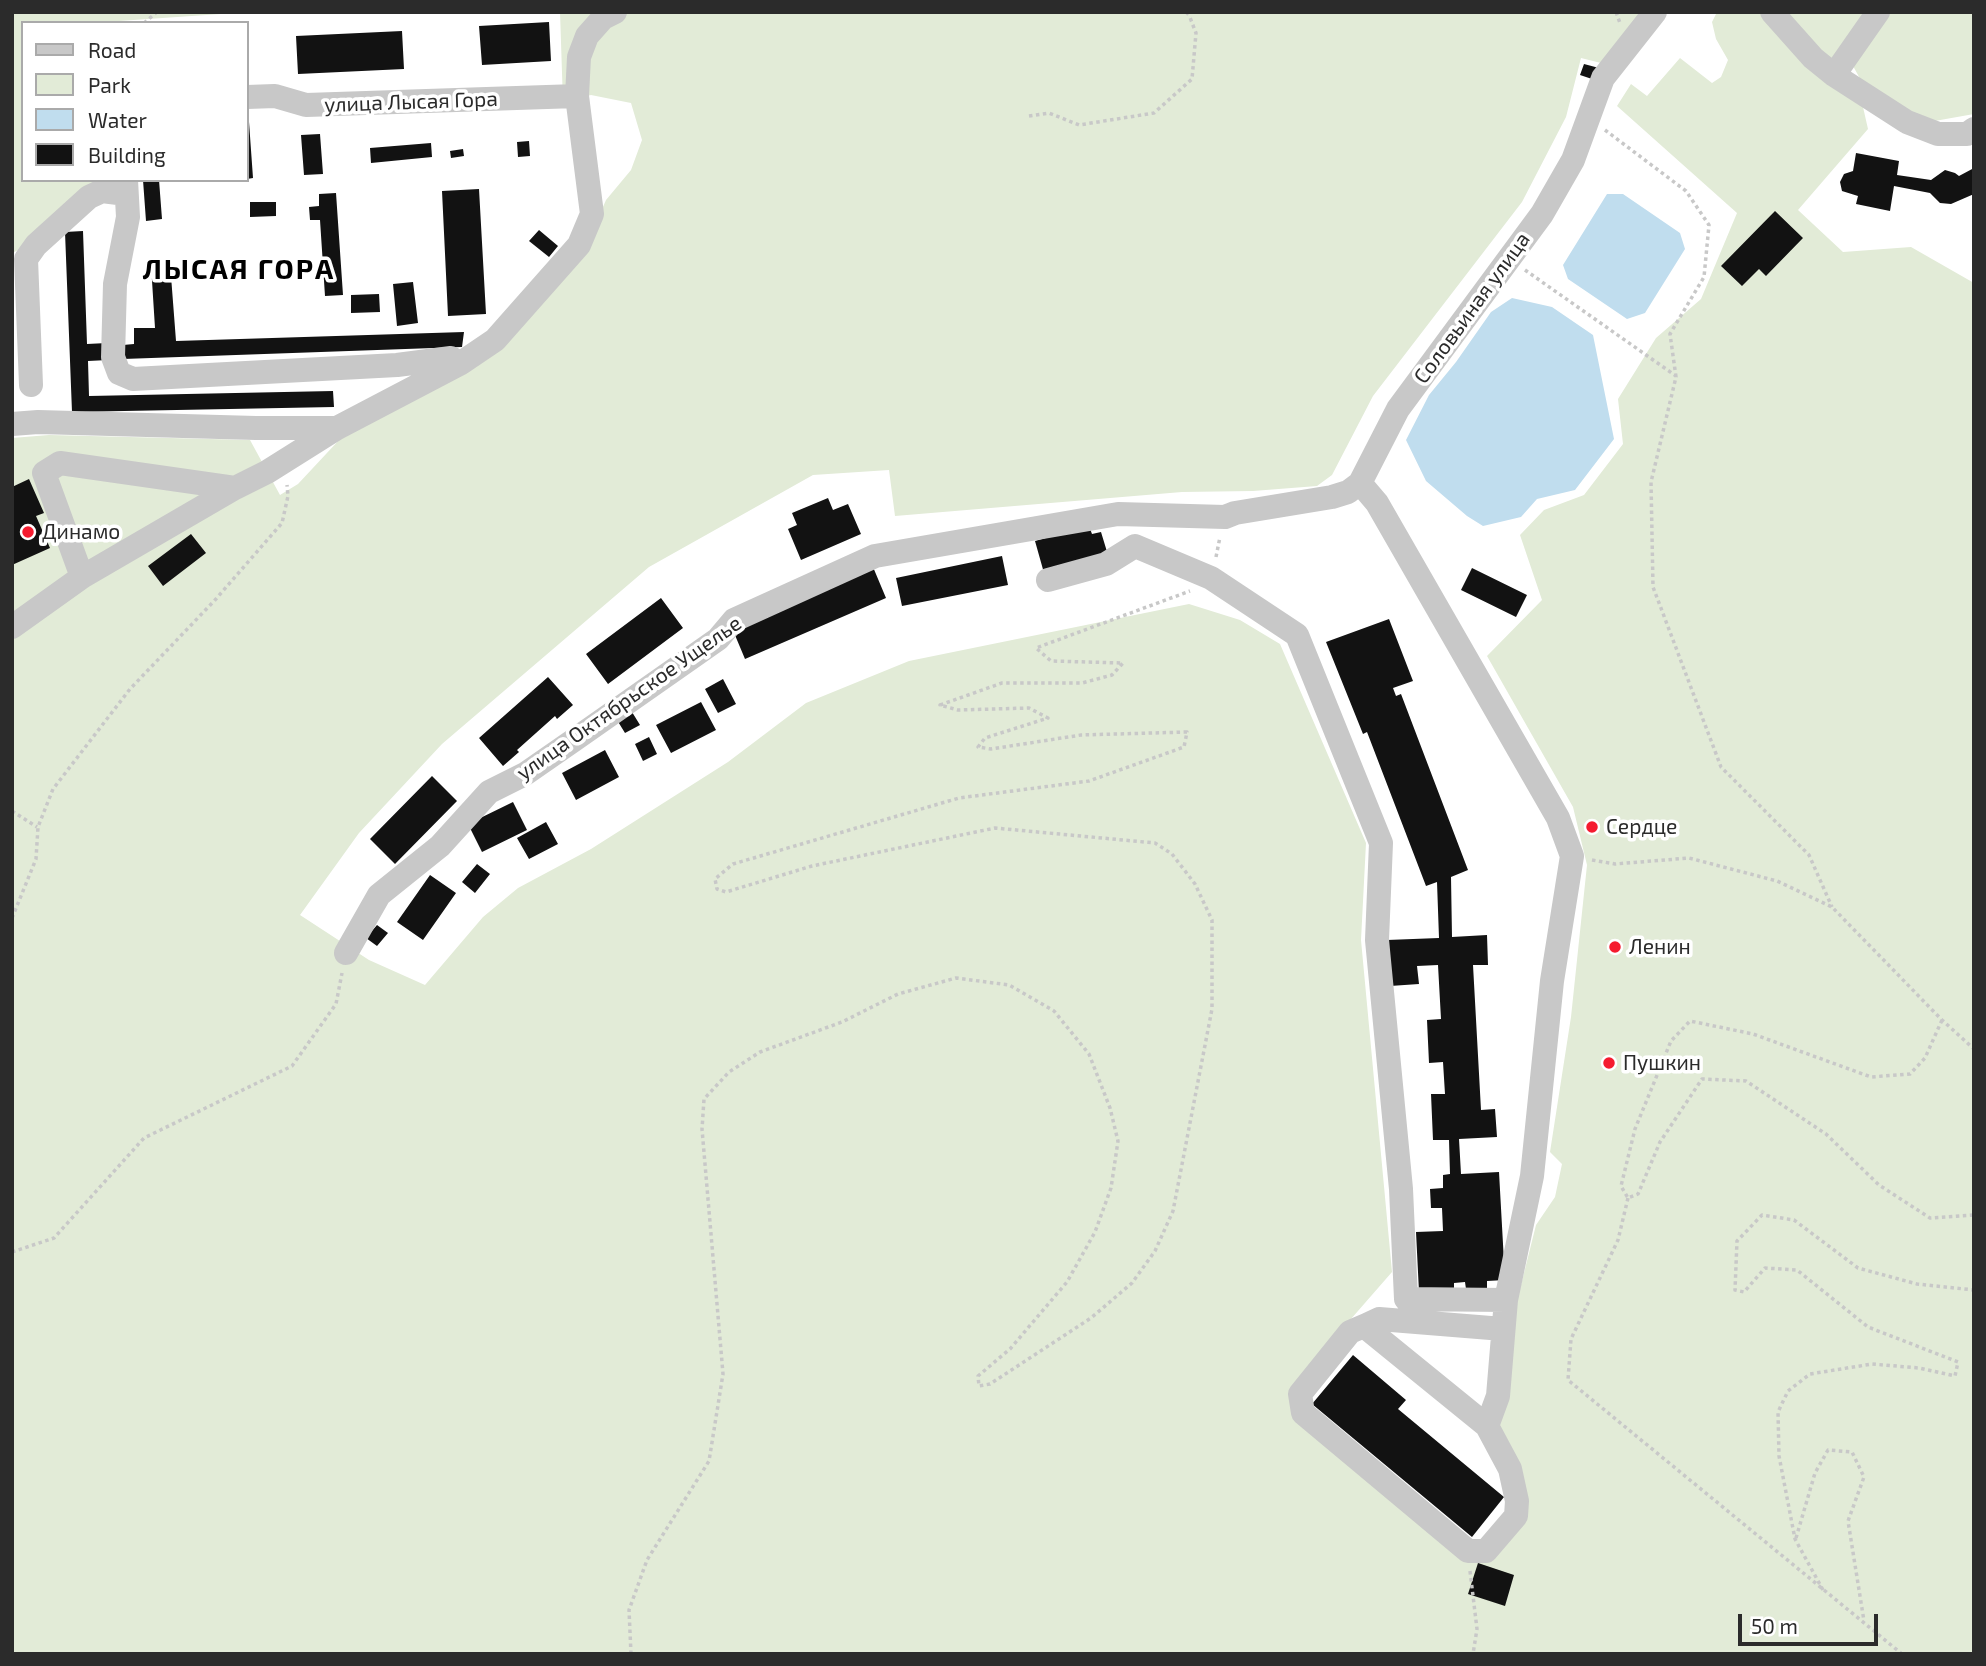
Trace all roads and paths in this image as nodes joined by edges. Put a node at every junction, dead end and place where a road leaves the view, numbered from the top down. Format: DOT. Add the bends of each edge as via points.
graph roads {
  1 [pos="615,12"];
  2 [pos="1655,12"];
  3 [pos="1772,12"];
  4 [pos="1878,12"];
  5 [pos="1189,13"];
  6 [pos="1834,75"];
  7 [pos="577,96"];
  8 [pos="248,97"];
  9 [pos="1029,116"];
  10 [pos="1588,118"];
  11 [pos="1974,129"];
  12 [pos="126,187"];
  13 [pos="1509,258"];
  14 [pos="19,260"];
  15 [pos="461,363"];
  16 [pos="1676,377"];
  17 [pos="32,385"];
  18 [pos="12,424"];
  19 [pos="337,428"];
  20 [pos="283,462"];
  21 [pos="1360,483"];
  22 [pos="235,488"];
  23 [pos="1118,514"];
  24 [pos="1225,517"];
  25 [pos="1135,546"];
  26 [pos="82,577"];
  27 [pos="1211,578"];
  28 [pos="1048,580"];
  29 [pos="12,627"];
  30 [pos="12,811"];
  31 [pos="38,827"];
  32 [pos="1572,856"];
  33 [pos="1832,907"];
  34 [pos="12,918"];
  35 [pos="346,953"];
  36 [pos="1942,1020"];
  37 [pos="1974,1049"];
  38 [pos="1628,1198"];
  39 [pos="1974,1215"];
  40 [pos="12,1252"];
  41 [pos="1974,1290"];
  42 [pos="1506,1300"];
  43 [pos="1364,1326"];
  44 [pos="1503,1329"];
  45 [pos="1487,1426"];
  46 [pos="1795,1539"];
  47 [pos="1468,1551"];
  48 [pos="1824,1590"];
  49 [pos="1864,1623"];
  50 [pos="631,1654"];
  51 [pos="1473,1654"];
  52 [pos="1902,1654"];
  1 -- 7 [label="street" via="587,36 579,57"];
  2 -- 10 [label="street, Соловьиная улица" via="1604,78"];
  3 -- 6 [label="street"];
  4 -- 6 [label="street"];
  5 -- 9 [label="path" via="1196,33 1192,79 1154,113 1079,125 1049,113"];
  6 -- 11 [label="street" via="1907,122 1938,134 1967,134"];
  7 -- 8 [label="street, улица Лысая Гора" via="306,105 275,96"];
  7 -- 15 [label="street" via="592,214 579,245 495,340"];
  10 -- 13 [label="street, Соловьиная улица" via="1573,160 1542,214"];
  10 -- 16 [label="path" via="1686,191 1709,225 1704,277 1670,334"];
  12 -- 14 [label="street" via="89,197"];
  12 -- 15 [label="street" via="128,217 115,284 113,357 119,373 133,379 451,358"];
  13 -- 16 [label="path"];
  13 -- 21 [label="street, Соловьиная улица" via="1398,409"];
  14 -- 17 [label="street"];
  15 -- 19 [label="street"];
  16 -- 33 [label="path" via="1651,482 1653,587 1721,767 1809,855"];
  18 -- 19 [label="street"];
  19 -- 20 [label="street"];
  20 -- 22 [label="street"];
  20 -- 31 [label="path" via="288,496 282,523 130,689 53,789"];
  21 -- 24 [label="street" via="1332,497"];
  21 -- 32 [label="street" via="1377,503 1558,818"];
  22 -- 26 [label="street"];
  22 -- 26 [label="street" via="60,463 44,473"];
  23 -- 24 [label="street, улица Октябрьское Ущелье"];
  23 -- 25 [label="street"];
  23 -- 35 [label="street, улица Октябрьское Ущелье" via="875,556 734,620 718,639 525,774 489,792 440,846 379,895"];
  24 -- 27 [label="path"];
  25 -- 27 [label="street"];
  25 -- 28 [label="street" via="1106,564"];
  26 -- 29 [label="street"];
  27 -- 42 [label="street" via="1297,635 1381,843 1377,940 1401,1189 1406,1299"];
  27 -- 50 [label="path" via="1187,593 1036,648 1051,661 1123,663 1112,675 1082,683 1002,683 940,705 958,710 1029,708 1048,718 985,738 978,747 991,750 1081,735 1187,732 1184,747 1089,781 959,798 733,864 715,879 717,889 726,892 812,866 995,828 1155,843 1172,854 1195,884 1212,920 1212,1009 1172,1210 1154,1251 1132,1283 1091,1318 990,1384 979,1385 978,1376 1010,1349 1067,1282 1096,1232 1111,1188 1118,1140 1110,1108 1089,1054 1054,1011 1009,985 956,978 898,994 842,1022 760,1052 729,1072 704,1099 702,1129 723,1374 709,1461 647,1560 629,1610"];
  30 -- 31 [label="path"];
  31 -- 34 [label="path" via="36,859"];
  32 -- 33 [label="path" via="1615,864 1689,858 1777,881"];
  32 -- 42 [label="street" via="1552,981 1532,1176"];
  33 -- 36 [label="path"];
  35 -- 40 [label="path" via="336,1003 292,1066 144,1138 54,1238"];
  36 -- 37 [label="path"];
  36 -- 38 [label="path" via="1925,1058 1910,1074 1871,1077 1753,1034 1690,1021 1671,1041 1635,1129 1621,1186"];
  38 -- 39 [label="path" via="1638,1194 1660,1142 1702,1079 1746,1081 1826,1134 1879,1185 1930,1218"];
  38 -- 48 [label="path" via="1618,1240 1571,1339 1569,1380"];
  41 -- 46 [label="path" via="1917,1284 1858,1268 1794,1220 1762,1215 1737,1241 1735,1290 1744,1292 1765,1268 1797,1270 1868,1327 1958,1363 1955,1376 1872,1364 1810,1374 1788,1391 1778,1412 1779,1456"];
  42 -- 44 [label="street"];
  43 -- 44 [label="street" via="1379,1319"];
  43 -- 45 [label="street"];
  43 -- 47 [label="street" via="1350,1332 1300,1394 1303,1413"];
  44 -- 45 [label="street" via="1498,1396"];
  45 -- 47 [label="street" via="1510,1469 1516,1516 1486,1551"];
  46 -- 48 [label="path"];
  46 -- 49 [label="path" via="1815,1473 1828,1450 1852,1452 1864,1477 1848,1521"];
  47 -- 51 [label="path" via="1476,1629"];
  48 -- 49 [label="path"];
  49 -- 52 [label="path"];
}
